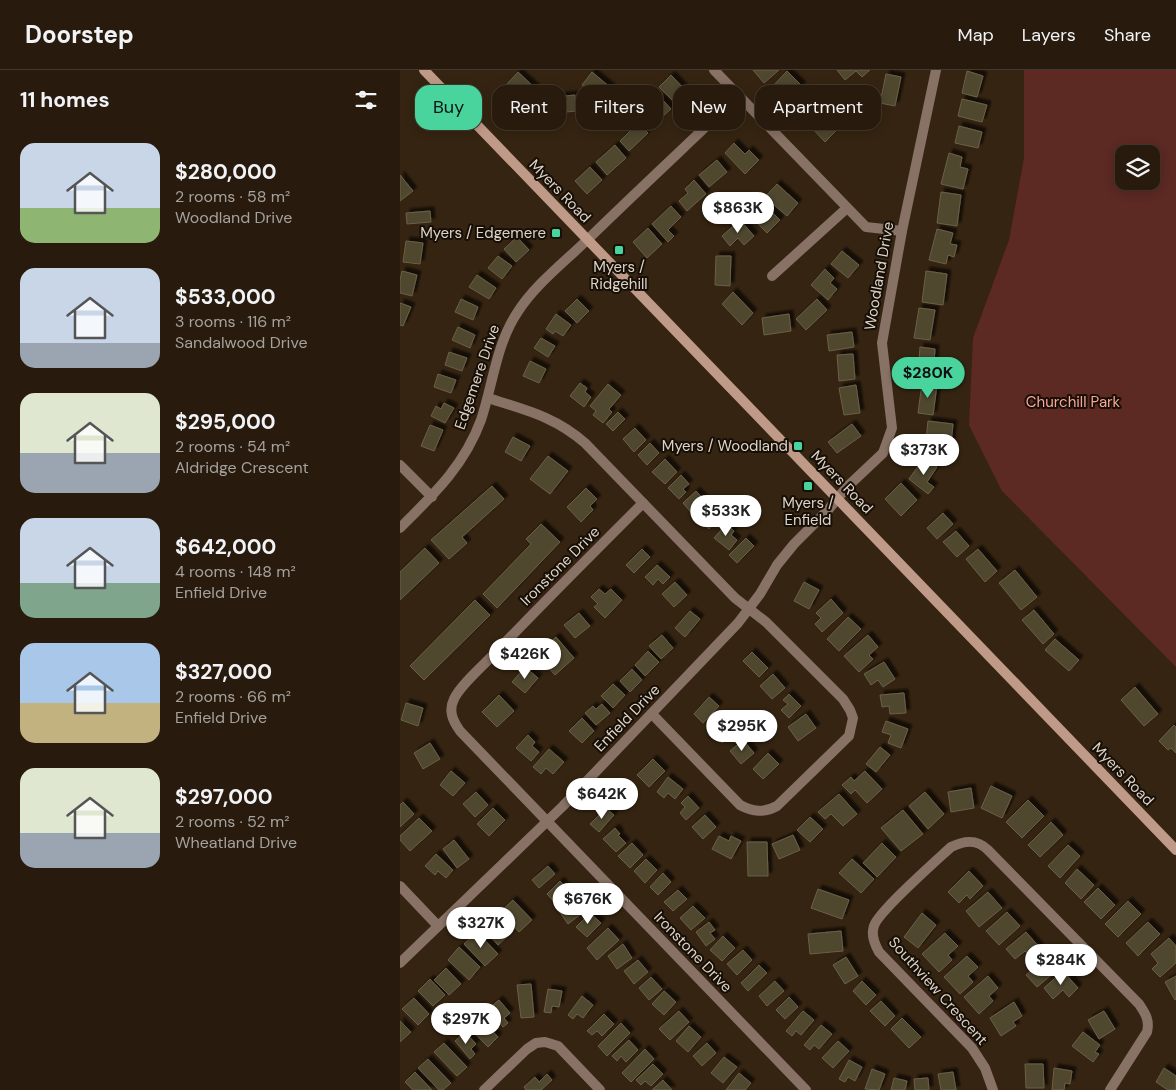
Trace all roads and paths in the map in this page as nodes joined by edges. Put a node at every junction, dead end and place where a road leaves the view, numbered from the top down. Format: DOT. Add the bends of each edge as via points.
graph roads {
  1 [pos="424,70"];
  2 [pos="714,70"];
  3 [pos="936,70"];
  4 [pos="728,85"];
  5 [pos="745,103"];
  6 [pos="702,130"];
  7 [pos="847,208"];
  8 [pos="902,231"];
  9 [pos="587,240"];
  10 [pos="772,276"];
  11 [pos="488,398"];
  12 [pos="400,464"];
  13 [pos="432,497"];
  14 [pos="837,499"];
  15 [pos="643,503"];
  16 [pos="400,528"];
  17 [pos="750,609"];
  18 [pos="652,714"];
  19 [pos="547,822"];
  20 [pos="1176,850"];
  21 [pos="400,886"];
  22 [pos="438,926"];
  23 [pos="400,963"];
  24 [pos="484,1090"];
  25 [pos="600,1090"];
  26 [pos="806,1090"];
  27 [pos="993,1090"];
  28 [pos="1110,1090"];
  1 -- 9 [label="main road, Myers Road"];
  2 -- 4 [label="street"];
  3 -- 8 [label="street, Woodland Drive"];
  5 -- 7 [label="street"];
  6 -- 9 [label="street, Edgemere Drive"];
  7 -- 8 [label="street" via="866,227"];
  7 -- 10 [label="street"];
  8 -- 14 [label="street, Woodland Drive" via="882,343 892,428 883,453"];
  9 -- 11 [label="street, Edgemere Drive" via="517,312 499,353"];
  9 -- 14 [label="main road, Myers Road"];
  11 -- 13 [label="street, Edgemere Drive" via="466,453"];
  11 -- 15 [label="street" via="534,412 566,428 585,443"];
  12 -- 13 [label="street"];
  13 -- 16 [label="street, Edgemere Drive"];
  14 -- 17 [label="street, Enfield Drive" via="785,554"];
  14 -- 20 [label="main road, Myers Road"];
  15 -- 17 [label="street" via="735,598"];
  15 -- 19 [label="street, Ironstone Drive" via="458,692 452,706 451,715 460,731"];
  17 -- 18 [label="street, Enfield Drive"];
  17 -- 18 [label="street" via="847,705 853,718 847,739 777,806 771,810 756,811 740,805"];
  18 -- 19 [label="street, Enfield Drive"];
  19 -- 22 [label="street, Enfield Drive"];
  19 -- 26 [label="street, Ironstone Drive"];
  21 -- 22 [label="street"];
  22 -- 23 [label="street, Enfield Drive"];
  24 -- 25 [label="street" via="527,1049 536,1043 546,1042 558,1046"];
  27 -- 28 [label="street, Southview Crescent" via="985,1068 972,1048 879,952 873,932 883,912 951,847 967,841 982,844 1143,1011 1149,1025 1147,1032"];
}
